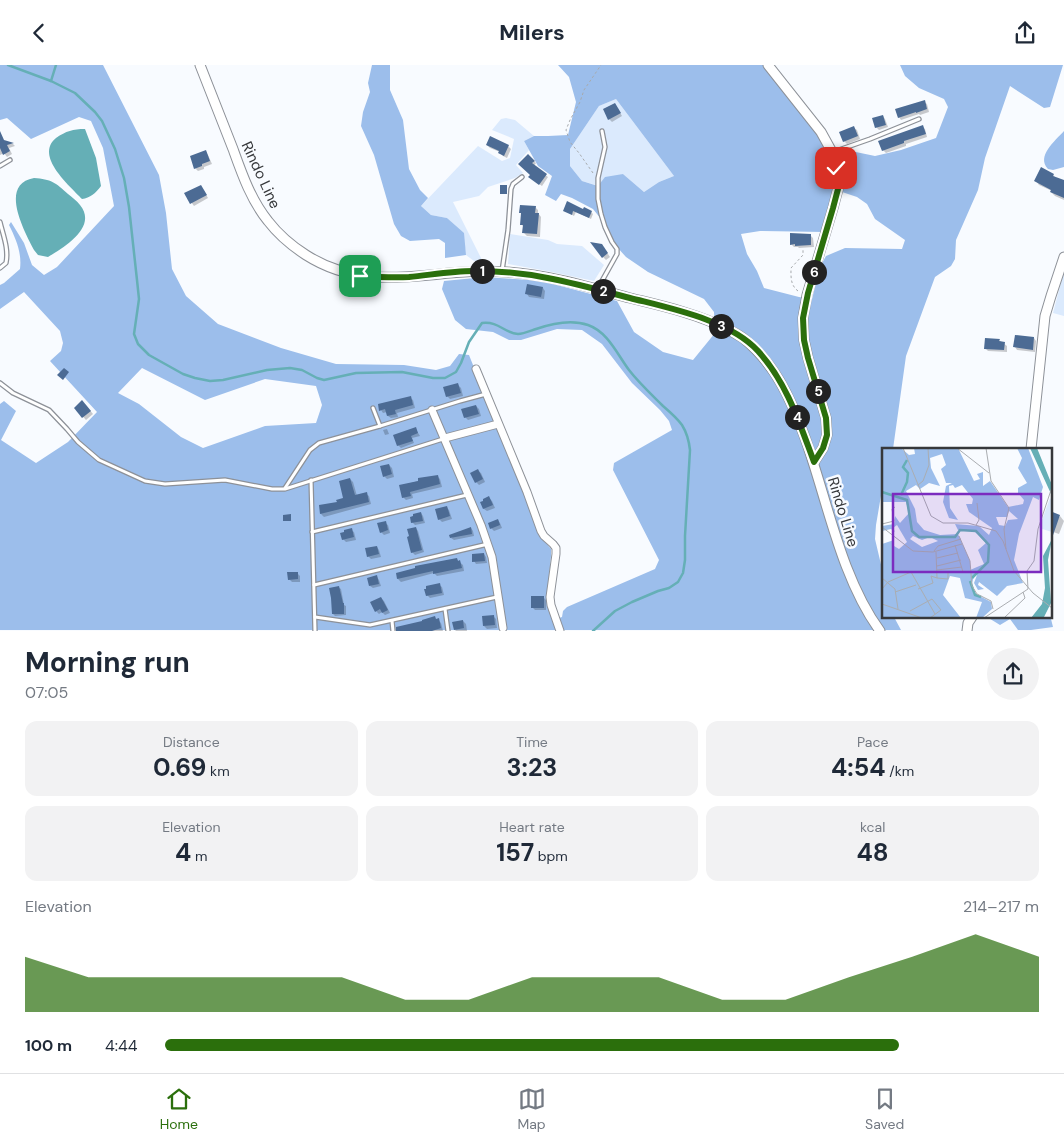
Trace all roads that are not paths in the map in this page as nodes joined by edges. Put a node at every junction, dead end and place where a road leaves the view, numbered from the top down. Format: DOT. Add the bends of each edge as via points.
graph roads {
  1 [pos="200,65"];
  2 [pos="768,65"];
  3 [pos="918,119"];
  4 [pos="602,131"];
  5 [pos="832,152"];
  6 [pos="10,160"];
  7 [pos="0,165"];
  8 [pos="522,177"];
  9 [pos="0,222"];
  10 [pos="1064,257"];
  11 [pos="0,268"];
  12 [pos="502,271"];
  13 [pos="598,289"];
  14 [pos="476,369"];
  15 [pos="0,383"];
  16 [pos="486,394"];
  17 [pos="373,408"];
  18 [pos="432,410"];
  19 [pos="498,424"];
  20 [pos="380,426"];
  21 [pos="445,438"];
  22 [pos="1031,448"];
  23 [pos="814,462"];
  24 [pos="311,480"];
  25 [pos="285,489"];
  26 [pos="468,494"];
  27 [pos="312,532"];
  28 [pos="488,544"];
  29 [pos="314,585"];
  30 [pos="498,597"];
  31 [pos="445,609"];
  32 [pos="315,617"];
  33 [pos="971,618"];
  34 [pos="392,621"];
  35 [pos="503,628"];
  36 [pos="315,631"];
  37 [pos="393,631"];
  38 [pos="448,631"];
  39 [pos="560,631"];
  40 [pos="880,631"];
  41 [pos="967,631"];
  1 -- 12 [label="street, Rindo Line" via="245,182 269,223 298,250 323,265 360,276 384,278"];
  2 -- 5 [label="street" via="821,132"];
  3 -- 5 [label="lane"];
  4 -- 13 [label="lane" via="605,147 597,183 598,199 617,254"];
  5 -- 23 [label="street" via="838,189 803,318 808,358 826,418 827,435"];
  6 -- 7 [label="lane"];
  8 -- 12 [label="lane" via="511,189"];
  9 -- 11 [label="lane" via="8,257"];
  10 -- 22 [label="street" via="1045,317"];
  12 -- 13 [label="street, Rindo Line" via="540,275"];
  13 -- 23 [label="street, Rindo Line" via="689,313 740,336 757,350 786,391"];
  14 -- 16 [label="street"];
  15 -- 25 [label="lane" via="49,411 99,461 145,481 165,484 225,480"];
  16 -- 18 [label="lane"];
  16 -- 19 [label="street"];
  17 -- 20 [label="lane"];
  18 -- 20 [label="lane"];
  18 -- 21 [label="street"];
  19 -- 21 [label="street"];
  19 -- 39 [label="street" via="541,531 556,549 550,597"];
  20 -- 25 [label="lane" via="319,443 310,450"];
  21 -- 24 [label="lane"];
  21 -- 26 [label="street"];
  23 -- 40 [label="street, Rindo Line" via="856,591"];
  24 -- 25 [label="lane"];
  24 -- 27 [label="lane"];
  26 -- 27 [label="lane"];
  26 -- 28 [label="street"];
  27 -- 29 [label="lane"];
  28 -- 29 [label="lane"];
  28 -- 30 [label="street"];
  29 -- 32 [label="lane"];
  30 -- 31 [label="lane"];
  30 -- 35 [label="street"];
  31 -- 34 [label="lane"];
  31 -- 38 [label="lane"];
  32 -- 34 [label="lane" via="370,625"];
  32 -- 36 [label="lane"];
  33 -- 41 [label="street"];
  34 -- 37 [label="lane"];
}
